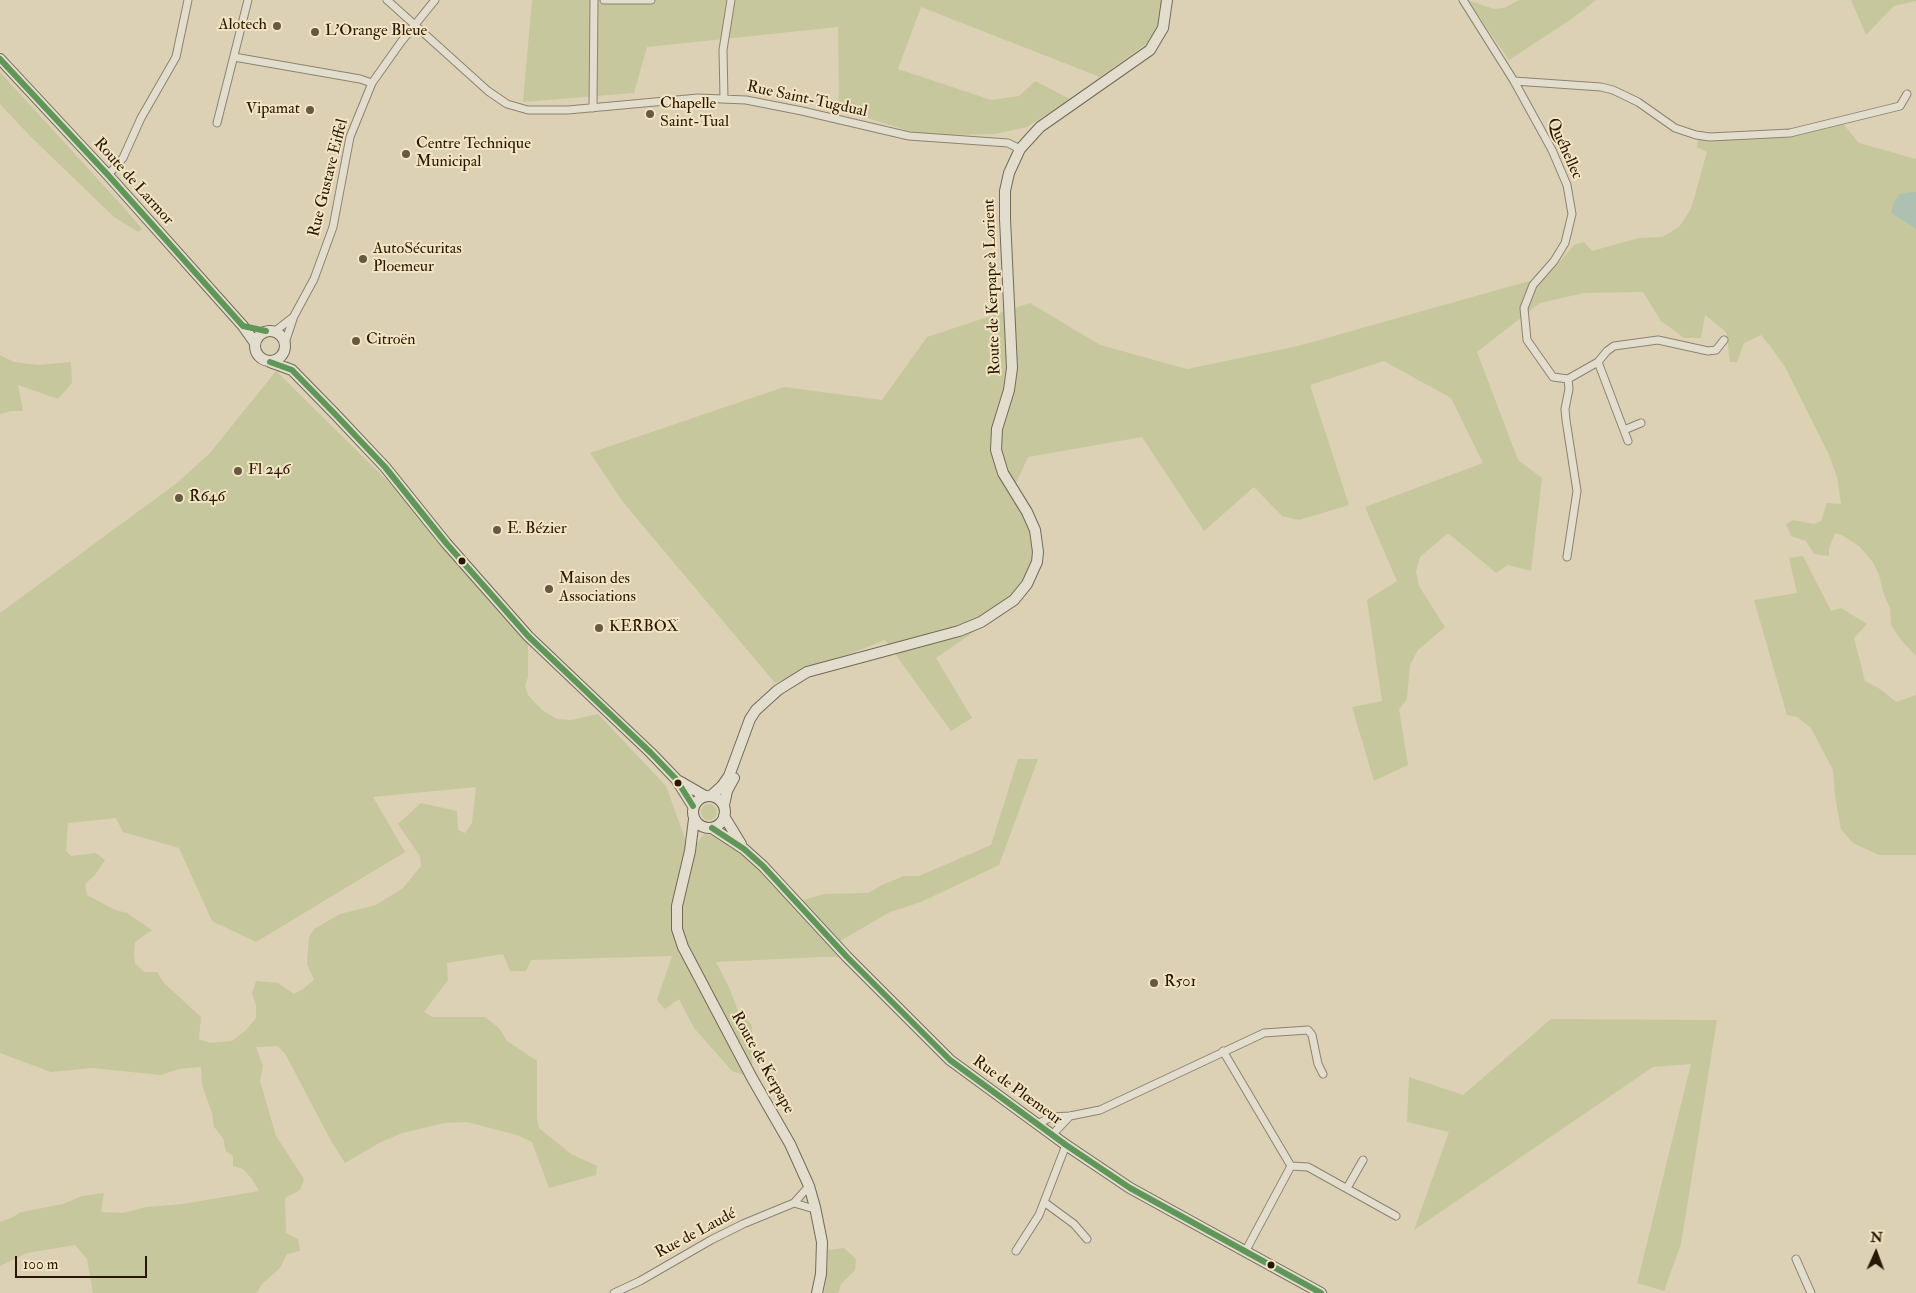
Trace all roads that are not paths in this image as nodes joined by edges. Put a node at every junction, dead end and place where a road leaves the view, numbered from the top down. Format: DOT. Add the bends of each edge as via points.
graph roads {
  1 [pos="188,0"];
  2 [pos="248,0"];
  3 [pos="387,0"];
  4 [pos="435,0"];
  5 [pos="594,0"];
  6 [pos="604,0"];
  7 [pos="651,0"];
  8 [pos="731,0"];
  9 [pos="1167,0"];
  10 [pos="1463,0"];
  11 [pos="415,26"];
  12 [pos="234,57"];
  13 [pos="0,59"];
  14 [pos="1514,81"];
  15 [pos="372,83"];
  16 [pos="1907,94"];
  17 [pos="724,99"];
  18 [pos="593,108"];
  19 [pos="217,122"];
  20 [pos="1020,149"];
  21 [pos="108,175"];
  22 [pos="294,316"];
  23 [pos="243,326"];
  24 [pos="270,331"];
  25 [pos="1724,340"];
  26 [pos="255,343"];
  27 [pos="285,347"];
  28 [pos="270,362"];
  29 [pos="1598,362"];
  30 [pos="292,370"];
  31 [pos="1568,379"];
  32 [pos="1641,423"];
  33 [pos="1624,430"];
  34 [pos="1628,441"];
  35 [pos="1567,557"];
  36 [pos="770,698"];
  37 [pos="676,779"];
  38 [pos="708,796"];
  39 [pos="724,805"];
  40 [pos="693,806"];
  41 [pos="724,816"];
  42 [pos="694,820"];
  43 [pos="710,828"];
  44 [pos="744,849"];
  45 [pos="690,851"];
  46 [pos="1223,1051"];
  47 [pos="1323,1074"];
  48 [pos="1070,1116"];
  49 [pos="1037,1124"];
  50 [pos="1052,1135"];
  51 [pos="1066,1145"];
  52 [pos="1363,1160"];
  53 [pos="1291,1166"];
  54 [pos="808,1186"];
  55 [pos="1347,1188"];
  56 [pos="1044,1202"];
  57 [pos="794,1203"];
  58 [pos="815,1207"];
  59 [pos="1396,1216"];
  60 [pos="1087,1240"];
  61 [pos="1016,1252"];
  62 [pos="1244,1252"];
  63 [pos="1796,1259"];
  64 [pos="614,1293"];
  65 [pos="817,1293"];
  66 [pos="1321,1293"];
  67 [pos="1811,1293"];
  1 -- 21 [label="street" via="176,57 141,118 123,158"];
  2 -- 12 [label="street"];
  3 -- 11 [label="street, Rue Saint-Tugdual"];
  4 -- 11 [label="street, Rue Gustave Eiffel"];
  5 -- 18 [label="street"];
  6 -- 7 [label="street"];
  8 -- 17 [label="street" via="723,50"];
  9 -- 20 [label="main road, Route de Kerpape à Lorient" via="1164,28 1150,50 1040,127"];
  10 -- 14 [label="street, Quéhellec"];
  11 -- 15 [label="street, Rue Gustave Eiffel"];
  11 -- 18 [label="street, Rue Saint-Tugdual" via="507,104 528,110"];
  12 -- 15 [label="street"];
  12 -- 19 [label="street"];
  13 -- 21 [label="main road, Route de Larmor"];
  14 -- 16 [label="street" via="1613,90 1638,102 1675,128 1710,137 1790,133 1900,106"];
  14 -- 31 [label="street, Quéhellec" via="1552,150 1567,185 1572,214 1565,243 1533,285 1524,308 1527,340 1553,377"];
  15 -- 22 [label="street, Rue Gustave Eiffel" via="350,137 333,227 311,286"];
  17 -- 18 [label="street, Rue Saint-Tugdual" via="698,98"];
  17 -- 20 [label="street, Rue Saint-Tugdual" via="802,110 908,136 1008,143"];
  20 -- 36 [label="main road, Route de Kerpape à Lorient" via="1005,191 1012,368 997,429 996,450 1004,473 1035,530 1038,552 1034,571 1020,595 981,622 807,672"];
  21 -- 23 [label="main road, Route de Larmor"];
  22 -- 24 [label="street, Rue Gustave Eiffel"];
  22 -- 27 [label="street, Rue Gustave Eiffel"];
  23 -- 24 [label="main road"];
  23 -- 26 [label="main road, Route de Larmor"];
  24 -- 26 [label="main road" via="259,335"];
  24 -- 27 [label="main road" via="281,336"];
  25 -- 29 [label="street" via="1716,350 1708,351 1658,340 1631,343 1614,346"];
  26 -- 28 [label="main road" via="258,356"];
  27 -- 28 [label="main road" via="279,359"];
  27 -- 30 [label="main road"];
  28 -- 30 [label="main road"];
  29 -- 31 [label="street"];
  29 -- 33 [label="street"];
  30 -- 37 [label="main road" via="385,467 446,543 528,636"];
  31 -- 35 [label="street" via="1565,409 1577,491"];
  32 -- 33 [label="street"];
  33 -- 34 [label="street"];
  36 -- 38 [label="main road, Route de Kerpape à Lorient" via="750,719 729,776"];
  36 -- 39 [label="main road, Route de Kerpape à Lorient" via="747,740"];
  37 -- 38 [label="main road"];
  37 -- 40 [label="main road"];
  38 -- 39 [label="main road"];
  38 -- 40 [label="main road"];
  39 -- 41 [label="main road"];
  40 -- 42 [label="main road"];
  41 -- 43 [label="main road" via="718,826"];
  41 -- 44 [label="main road, Rue de Plœmeur"];
  42 -- 43 [label="main road" via="701,827"];
  42 -- 45 [label="main road, Route de Kerpape"];
  43 -- 44 [label="main road, Rue de Plœmeur"];
  43 -- 45 [label="main road, Route de Kerpape" via="695,840"];
  44 -- 49 [label="main road, Rue de Plœmeur" via="950,1060"];
  45 -- 54 [label="main road, Route de Kerpape" via="677,906 679,937 790,1144"];
  46 -- 47 [label="street" via="1264,1033 1308,1030"];
  46 -- 48 [label="street" via="1120,1102"];
  46 -- 53 [label="street"];
  48 -- 49 [label="street" via="1052,1117"];
  48 -- 50 [label="street"];
  49 -- 50 [label="main road, Rue de Plœmeur"];
  50 -- 51 [label="main road, Rue de Plœmeur"];
  51 -- 56 [label="street"];
  51 -- 62 [label="main road, Rue de Plœmeur" via="1151,1201"];
  52 -- 55 [label="street"];
  53 -- 55 [label="street" via="1308,1167"];
  53 -- 62 [label="street"];
  54 -- 57 [label="street, Rue de Laudé"];
  54 -- 58 [label="main road, Route de Kerpape"];
  55 -- 59 [label="street"];
  56 -- 60 [label="street" via="1074,1224"];
  56 -- 61 [label="street"];
  57 -- 58 [label="street"];
  57 -- 64 [label="street, Rue de Laudé" via="735,1228 640,1282"];
  58 -- 65 [label="main road, Route de Kerpape" via="822,1242"];
  62 -- 66 [label="main road, Rue de Plœmeur"];
  63 -- 67 [label="street"];
}
